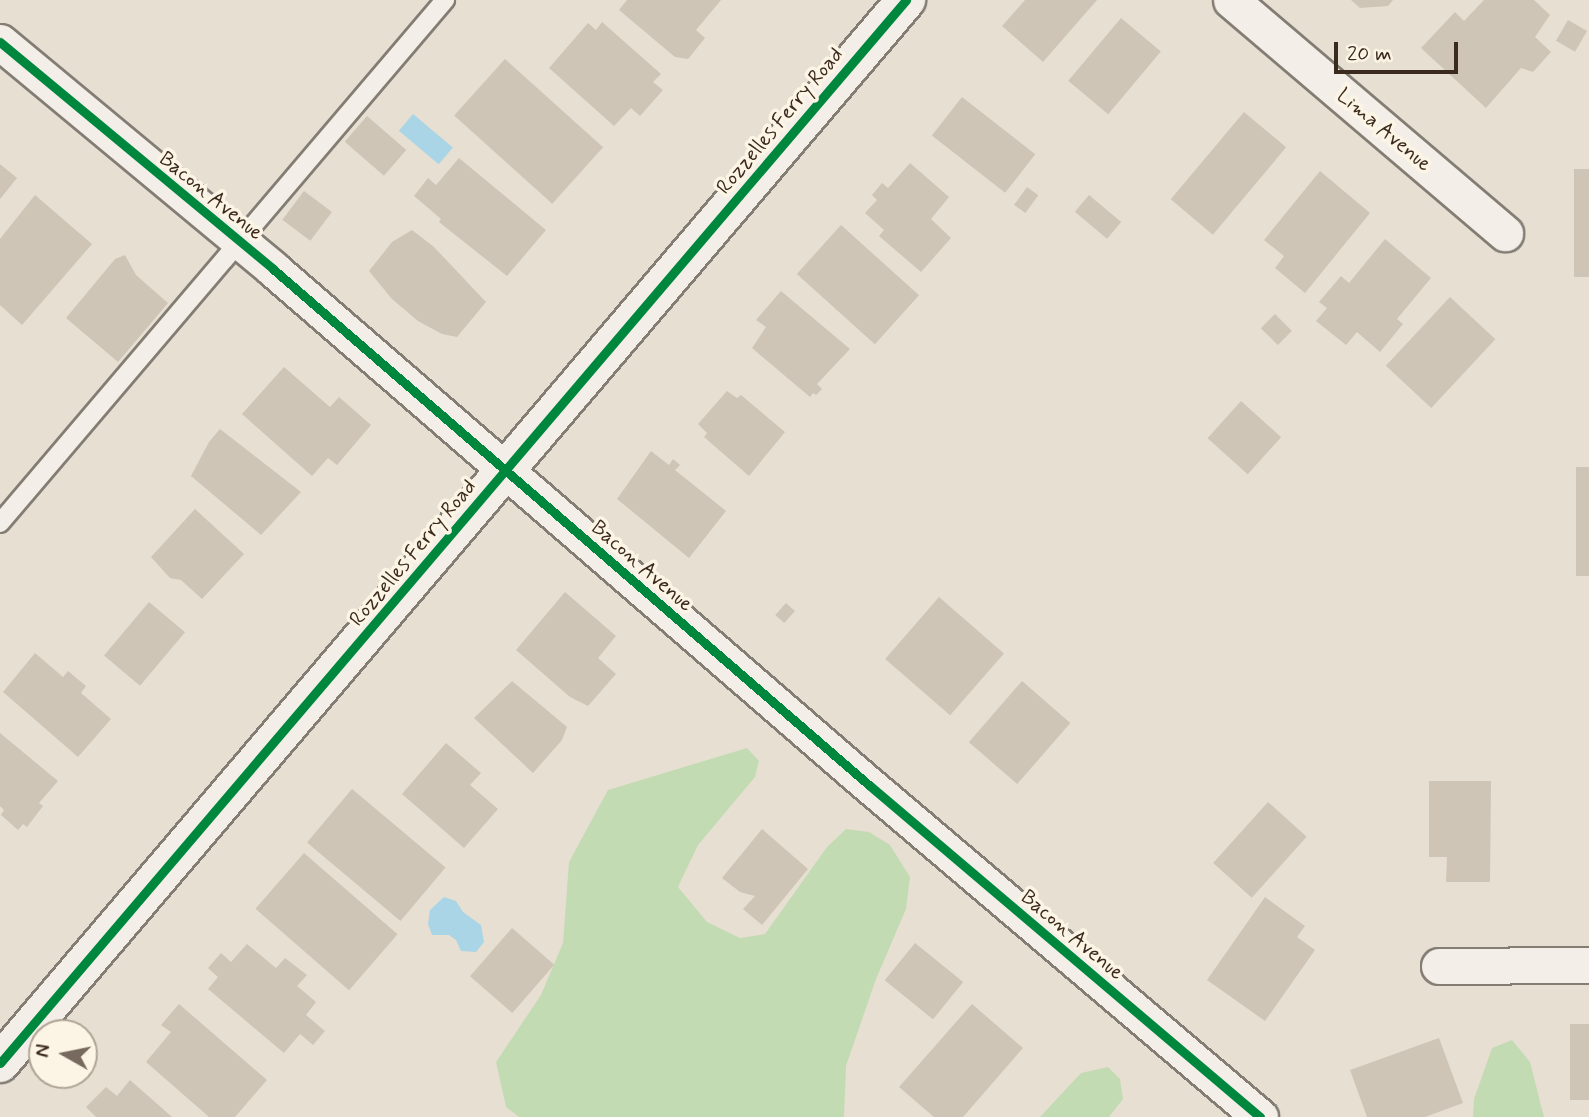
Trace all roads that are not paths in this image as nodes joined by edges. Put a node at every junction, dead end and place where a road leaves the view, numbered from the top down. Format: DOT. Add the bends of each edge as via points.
graph roads {
  1 [pos="445,0"];
  2 [pos="906,0"];
  3 [pos="1231,0"];
  4 [pos="0,42"];
  5 [pos="1505,233"];
  6 [pos="241,243"];
  7 [pos="505,471"];
  8 [pos="0,523"];
  9 [pos="1589,965"];
  10 [pos="1439,966"];
  11 [pos="0,1063"];
  12 [pos="1260,1117"];
  1 -- 6 [label="lane"];
  2 -- 7 [label="street, Rozzelles Ferry Road"];
  3 -- 5 [label="street, Lima Avenue"];
  4 -- 6 [label="street, Bacon Avenue"];
  6 -- 7 [label="street, Bacon Avenue"];
  6 -- 8 [label="lane"];
  7 -- 11 [label="street, Rozzelles Ferry Road"];
  7 -- 12 [label="street, Bacon Avenue"];
  9 -- 10 [label="street"];
}
